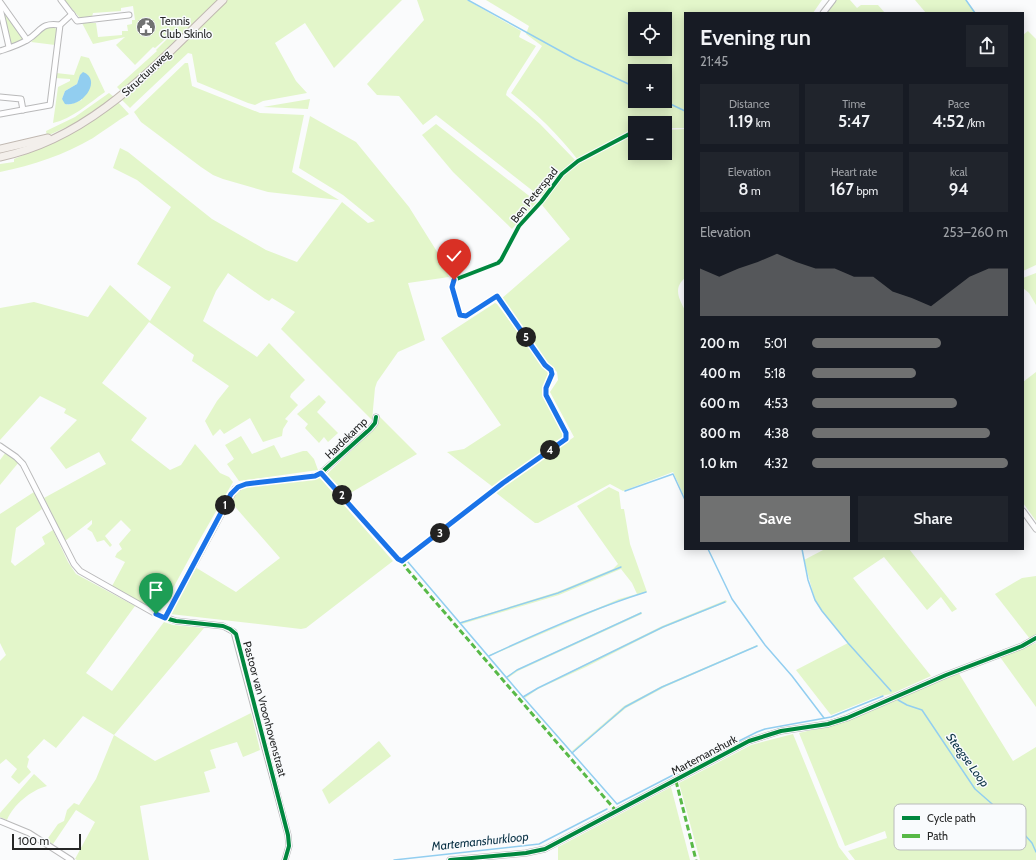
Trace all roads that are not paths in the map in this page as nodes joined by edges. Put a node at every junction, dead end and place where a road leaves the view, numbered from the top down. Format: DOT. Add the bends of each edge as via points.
graph roads {
  1 [pos="61,0"];
  2 [pos="223,0"];
  3 [pos="833,0"];
  4 [pos="0,2"];
  5 [pos="0,8"];
  6 [pos="824,12"];
  7 [pos="72,14"];
  8 [pos="130,15"];
  9 [pos="60,25"];
  10 [pos="27,40"];
  11 [pos="9,48"];
  12 [pos="0,51"];
  13 [pos="0,97"];
  14 [pos="23,110"];
  15 [pos="0,114"];
  16 [pos="81,124"];
  17 [pos="0,149"];
  18 [pos="0,157"];
  19 [pos="376,416"];
  20 [pos="0,446"];
  21 [pos="1024,512"];
  22 [pos="1036,529"];
  23 [pos="165,618"];
  24 [pos="1036,638"];
  25 [pos="0,821"];
  26 [pos="71,860"];
  27 [pos="285,860"];
  28 [pos="450,860"];
  1 -- 7 [label="street"];
  2 -- 16 [label="main road, Structuurweg" via="137,82"];
  3 -- 6 [label="street"];
  4 -- 10 [label="street"];
  5 -- 11 [label="street"];
  7 -- 8 [label="street" via="77,21"];
  7 -- 9 [label="street"];
  9 -- 10 [label="street" via="43,26"];
  9 -- 14 [label="street" via="50,105"];
  10 -- 11 [label="street"];
  11 -- 12 [label="street"];
  13 -- 14 [label="street" via="21,99"];
  14 -- 15 [label="street"];
  16 -- 17 [label="main road, Structuurweg" via="52,136"];
  16 -- 18 [label="main road, Structuurweg" via="35,148"];
  19 -- 23 [label="street, Hardekamp" via="375,423 370,429 321,473 315,476 246,484 235,489"];
  20 -- 23 [label="street, Pastoor van Vroonhovenstraat" via="23,464 77,568"];
  21 -- 22 [label="street"];
  23 -- 27 [label="street, Pastoor van Vroonhovenstraat" via="223,626 236,634 288,835 289,846"];
  24 -- 28 [label="street, Martemanshurk" via="847,718 828,724 781,731 749,742 545,849"];
  25 -- 26 [label="street" via="29,833"];
}
